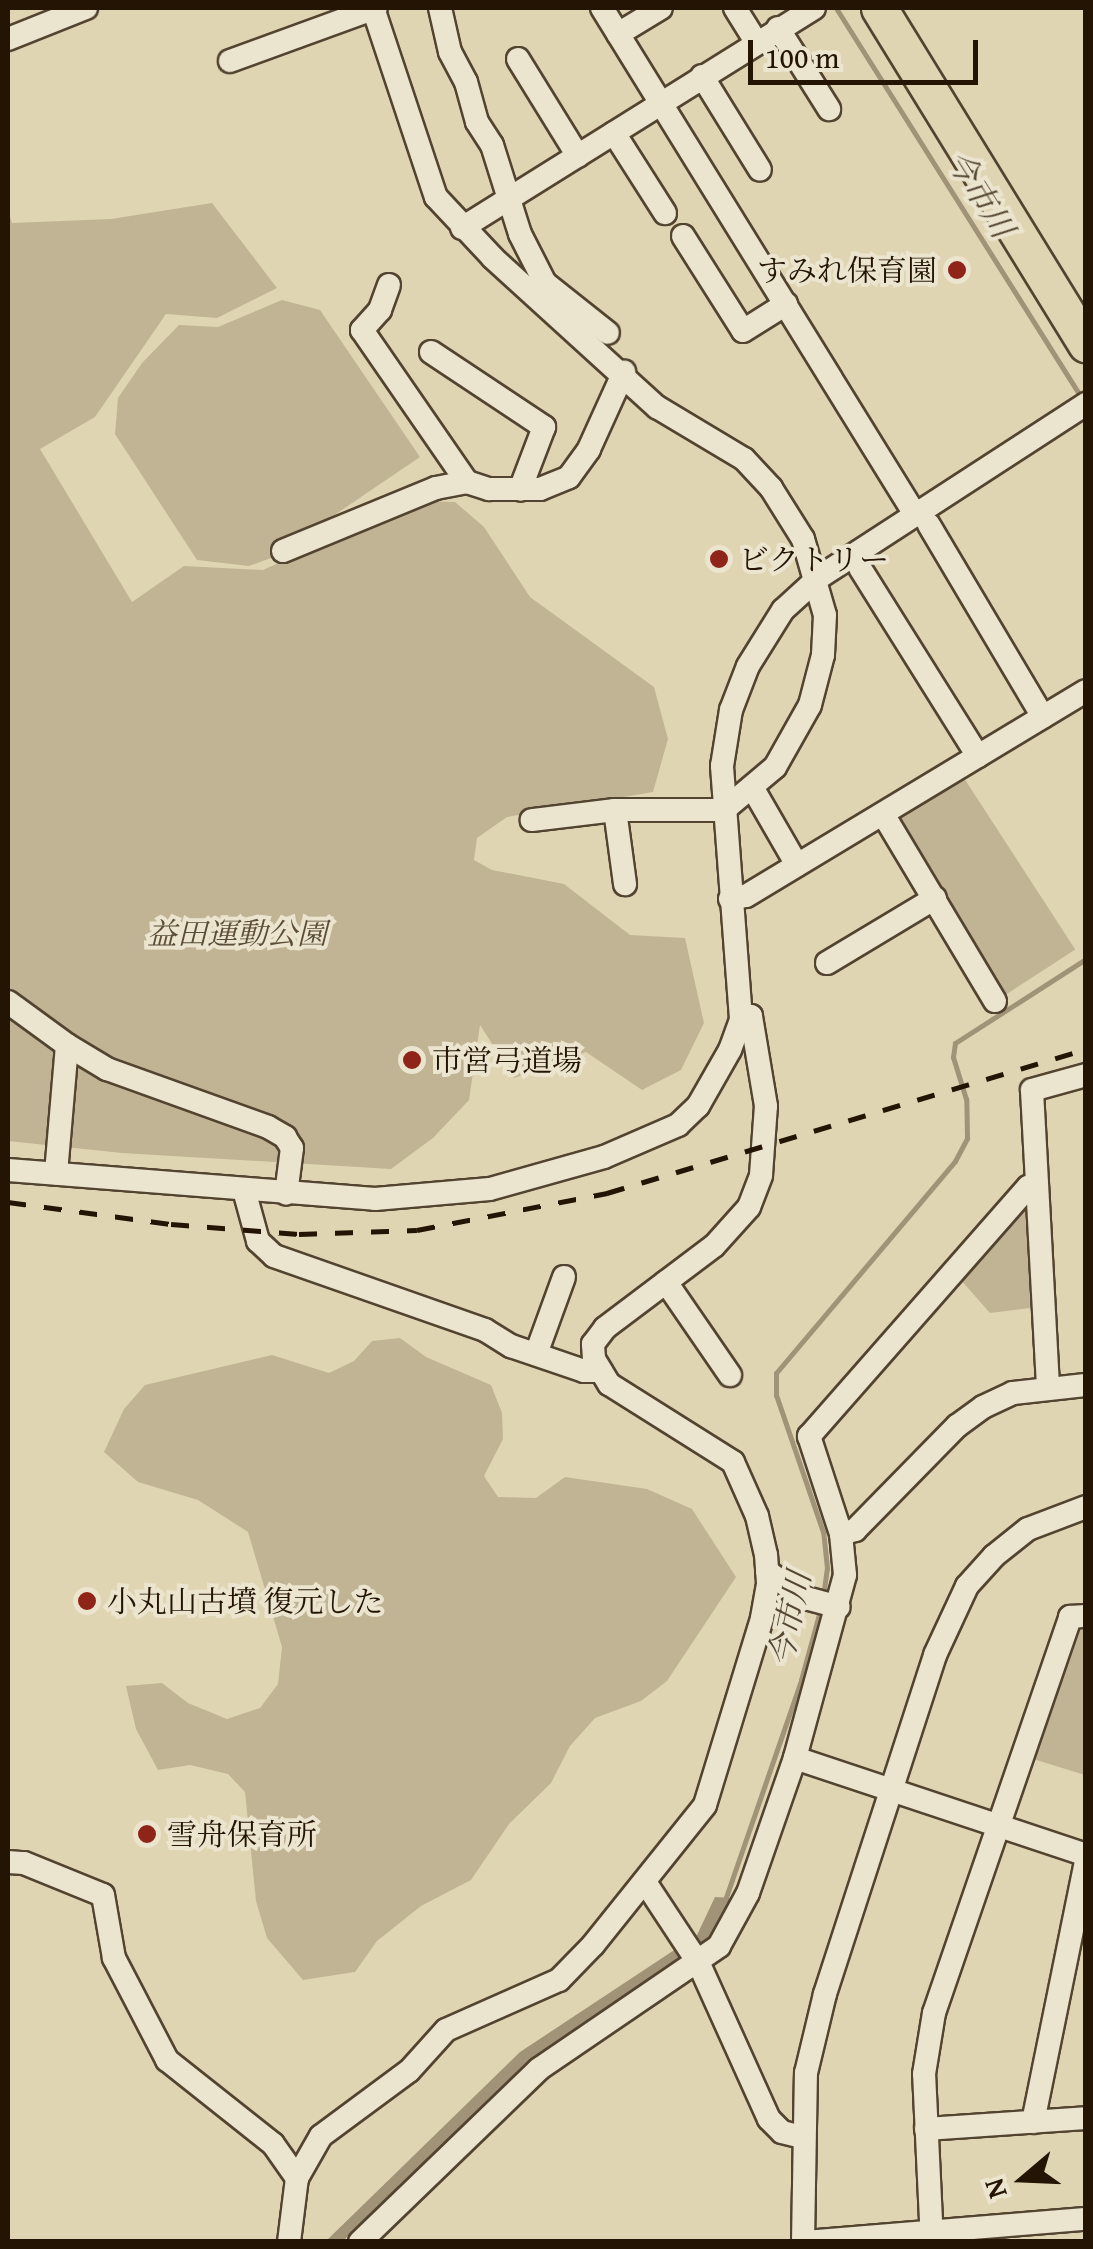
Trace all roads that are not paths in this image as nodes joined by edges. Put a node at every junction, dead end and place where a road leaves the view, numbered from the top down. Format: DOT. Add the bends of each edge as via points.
graph roads {
  1 [pos="86,8"];
  2 [pos="374,8"];
  3 [pos="440,8"];
  4 [pos="602,8"];
  5 [pos="661,8"];
  6 [pos="735,8"];
  7 [pos="814,8"];
  8 [pos="879,8"];
  9 [pos="778,28"];
  10 [pos="10,30"];
  11 [pos="618,34"];
  12 [pos="756,41"];
  13 [pos="518,59"];
  14 [pos="230,61"];
  15 [pos="702,76"];
  16 [pos="661,104"];
  17 [pos="828,108"];
  18 [pos="614,134"];
  19 [pos="578,156"];
  20 [pos="760,170"];
  21 [pos="510,199"];
  22 [pos="664,213"];
  23 [pos="462,228"];
  24 [pos="683,236"];
  25 [pos="389,285"];
  26 [pos="786,304"];
  27 [pos="608,333"];
  28 [pos="1086,345"];
  29 [pos="431,352"];
  30 [pos="624,372"];
  31 [pos="1086,404"];
  32 [pos="467,482"];
  33 [pos="520,490"];
  34 [pos="923,521"];
  35 [pos="282,551"];
  36 [pos="860,568"];
  37 [pos="818,578"];
  38 [pos="1086,691"];
  39 [pos="1043,716"];
  40 [pos="978,756"];
  41 [pos="752,787"];
  42 [pos="614,810"];
  43 [pos="724,810"];
  44 [pos="883,814"];
  45 [pos="532,820"];
  46 [pos="797,865"];
  47 [pos="625,884"];
  48 [pos="935,898"];
  49 [pos="730,899"];
  50 [pos="827,963"];
  51 [pos="995,1001"];
  52 [pos="8,1002"];
  53 [pos="740,1020"];
  54 [pos="66,1045"];
  55 [pos="1086,1074"];
  56 [pos="8,1170"];
  57 [pos="56,1174"];
  58 [pos="1036,1185"];
  59 [pos="244,1190"];
  60 [pos="286,1194"];
  61 [pos="564,1277"];
  62 [pos="666,1282"];
  63 [pos="536,1354"];
  64 [pos="601,1371"];
  65 [pos="730,1375"];
  66 [pos="1086,1385"];
  67 [pos="1048,1386"];
  68 [pos="1086,1507"];
  69 [pos="841,1534"];
  70 [pos="767,1571"];
  71 [pos="836,1606"];
  72 [pos="1086,1616"];
  73 [pos="795,1758"];
  74 [pos="892,1790"];
  75 [pos="999,1824"];
  76 [pos="1086,1859"];
  77 [pos="8,1862"];
  78 [pos="645,1882"];
  79 [pos="692,1953"];
  80 [pos="1086,2118"];
  81 [pos="1033,2122"];
  82 [pos="926,2129"];
  83 [pos="802,2137"];
  84 [pos="297,2178"];
  85 [pos="1081,2227"];
  86 [pos="932,2236"];
  87 [pos="289,2242"];
  88 [pos="360,2242"];
  89 [pos="803,2242"];
  1 -- 10 [label="street"];
  2 -- 14 [label="street"];
  2 -- 23 [label="street" via="436,197"];
  3 -- 21 [label="street" via="450,52"];
  4 -- 11 [label="street"];
  5 -- 11 [label="street"];
  6 -- 12 [label="street"];
  7 -- 9 [label="street"];
  8 -- 28 [label="highway"];
  9 -- 12 [label="street"];
  9 -- 17 [label="street"];
  11 -- 16 [label="street"];
  12 -- 15 [label="street"];
  13 -- 19 [label="street"];
  15 -- 16 [label="street"];
  15 -- 20 [label="street"];
  16 -- 18 [label="street"];
  16 -- 26 [label="street"];
  18 -- 19 [label="street"];
  18 -- 22 [label="street"];
  19 -- 21 [label="street"];
  21 -- 23 [label="street"];
  21 -- 27 [label="street" via="544,283"];
  23 -- 30 [label="street"];
  24 -- 26 [label="street" via="743,331"];
  25 -- 32 [label="street" via="380,310 362,330"];
  26 -- 34 [label="street"];
  29 -- 33 [label="street" via="544,427"];
  30 -- 33 [label="street" via="590,449 569,477"];
  30 -- 37 [label="street" via="658,407 744,459 786,510"];
  31 -- 34 [label="street"];
  32 -- 33 [label="street"];
  32 -- 35 [label="street" via="436,488"];
  34 -- 37 [label="street"];
  34 -- 39 [label="street"];
  36 -- 40 [label="street"];
  37 -- 41 [label="street" via="826,615 810,705 775,768"];
  37 -- 43 [label="street" via="783,610 748,666 724,747"];
  38 -- 39 [label="street"];
  39 -- 40 [label="street"];
  40 -- 44 [label="street"];
  41 -- 43 [label="street"];
  41 -- 46 [label="street"];
  42 -- 43 [label="street"];
  42 -- 45 [label="street"];
  42 -- 47 [label="street"];
  43 -- 49 [label="street"];
  44 -- 46 [label="street"];
  44 -- 48 [label="street"];
  46 -- 49 [label="street"];
  48 -- 50 [label="street"];
  48 -- 51 [label="street"];
  49 -- 53 [label="street"];
  52 -- 54 [label="street"];
  53 -- 60 [label="street" via="698,1106 678,1125 604,1157 490,1188 375,1199"];
  53 -- 62 [label="street" via="751,1016 761,1055 761,1176 736,1224"];
  54 -- 57 [label="street"];
  54 -- 60 [label="street" via="107,1069 285,1137 292,1148"];
  55 -- 58 [label="street" via="1032,1090"];
  56 -- 57 [label="street"];
  57 -- 59 [label="street"];
  58 -- 67 [label="street"];
  58 -- 69 [label="street" via="809,1436"];
  59 -- 60 [label="street"];
  59 -- 63 [label="street" via="258,1241 274,1256"];
  61 -- 63 [label="street"];
  62 -- 64 [label="street" via="605,1328 594,1344"];
  62 -- 65 [label="street"];
  63 -- 64 [label="street"];
  64 -- 70 [label="street" via="620,1392 733,1462 757,1516"];
  66 -- 67 [label="street"];
  67 -- 69 [label="street" via="983,1407 855,1530"];
  68 -- 74 [label="street" via="1028,1528 967,1586 935,1655"];
  69 -- 71 [label="street" via="846,1575"];
  70 -- 71 [label="street" via="806,1598"];
  70 -- 78 [label="street" via="762,1618 704,1805"];
  71 -- 73 [label="street"];
  72 -- 75 [label="street" via="1070,1617"];
  73 -- 74 [label="street"];
  73 -- 79 [label="street" via="748,1892 719,1946"];
  74 -- 75 [label="street"];
  74 -- 83 [label="street" via="825,1994 806,2073"];
  75 -- 76 [label="street"];
  75 -- 82 [label="street" via="934,2014 924,2074"];
  76 -- 81 [label="street"];
  77 -- 84 [label="street" via="103,1895 114,1958 167,2060 273,2144"];
  78 -- 79 [label="street"];
  78 -- 84 [label="street" via="559,1980 446,2030 409,2072 321,2136"];
  79 -- 83 [label="street" via="769,2119 782,2132"];
  79 -- 88 [label="street" via="539,2069"];
  80 -- 81 [label="street"];
  81 -- 82 [label="street"];
  82 -- 86 [label="street"];
  83 -- 89 [label="street"];
  84 -- 87 [label="street"];
  85 -- 86 [label="street"];
  86 -- 89 [label="street"];
}
